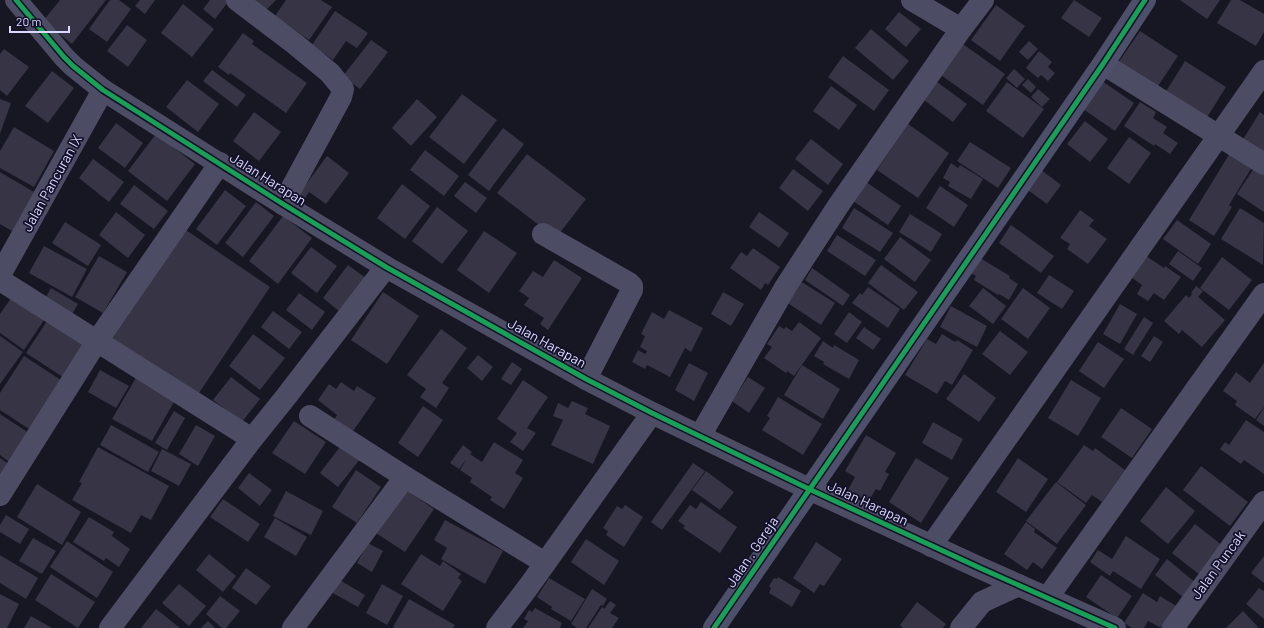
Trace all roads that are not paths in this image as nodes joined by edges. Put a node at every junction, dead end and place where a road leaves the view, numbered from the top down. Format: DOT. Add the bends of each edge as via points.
graph roads {
  1 [pos="2,0"];
  2 [pos="16,0"];
  3 [pos="237,0"];
  4 [pos="912,0"];
  5 [pos="983,0"];
  6 [pos="1145,0"];
  7 [pos="0,3"];
  8 [pos="961,29"];
  9 [pos="1103,64"];
  10 [pos="1264,71"];
  11 [pos="103,90"];
  12 [pos="1218,136"];
  13 [pos="220,163"];
  14 [pos="1264,164"];
  15 [pos="283,204"];
  16 [pos="543,234"];
  17 [pos="386,267"];
  18 [pos="0,275"];
  19 [pos="0,280"];
  20 [pos="1264,294"];
  21 [pos="97,341"];
  22 [pos="586,379"];
  23 [pos="652,413"];
  24 [pos="310,416"];
  25 [pos="700,436"];
  26 [pos="252,439"];
  27 [pos="405,477"];
  28 [pos="809,489"];
  29 [pos="0,495"];
  30 [pos="1264,502"];
  31 [pos="931,546"];
  32 [pos="545,563"];
  33 [pos="980,568"];
  34 [pos="1019,585"];
  35 [pos="1048,597"];
  36 [pos="982,602"];
  37 [pos="110,628"];
  38 [pos="292,628"];
  39 [pos="497,628"];
  40 [pos="714,628"];
  41 [pos="961,628"];
  42 [pos="1116,628"];
  43 [pos="1173,628"];
  1 -- 7 [label="street"];
  2 -- 11 [label="street, Jalan Harapan" via="64,56"];
  3 -- 15 [label="street" via="330,73 343,89"];
  4 -- 8 [label="street"];
  5 -- 8 [label="street"];
  6 -- 9 [label="street, Jalan . Gereja"];
  8 -- 25 [label="street" via="842,199 786,286"];
  9 -- 12 [label="street"];
  9 -- 28 [label="street, Jalan . Gereja"];
  10 -- 12 [label="street"];
  11 -- 13 [label="street, Jalan Harapan"];
  11 -- 18 [label="street, Jalan Pancuran IX"];
  12 -- 14 [label="street"];
  12 -- 31 [label="street"];
  13 -- 15 [label="street, Jalan Harapan"];
  13 -- 21 [label="street"];
  15 -- 17 [label="street, Jalan Harapan"];
  16 -- 22 [label="street" via="629,283 633,288"];
  17 -- 22 [label="street, Jalan Harapan"];
  17 -- 26 [label="street"];
  19 -- 21 [label="street"];
  20 -- 35 [label="street"];
  21 -- 26 [label="street"];
  21 -- 29 [label="street"];
  22 -- 23 [label="street, Jalan Harapan"];
  23 -- 25 [label="street, Jalan Harapan"];
  23 -- 32 [label="street"];
  24 -- 27 [label="street"];
  25 -- 28 [label="street, Jalan Harapan"];
  26 -- 37 [label="street"];
  27 -- 32 [label="street"];
  27 -- 38 [label="street"];
  28 -- 31 [label="street, Jalan Harapan"];
  28 -- 40 [label="street, Jalan . Gereja"];
  30 -- 43 [label="street, Jalan Puncak"];
  31 -- 33 [label="street, Jalan Harapan"];
  32 -- 39 [label="street"];
  33 -- 34 [label="street, Jalan Harapan"];
  33 -- 36 [label="street"];
  34 -- 35 [label="street, Jalan Harapan"];
  34 -- 36 [label="street"];
  35 -- 42 [label="street, Jalan Harapan"];
  36 -- 41 [label="street"];
}
